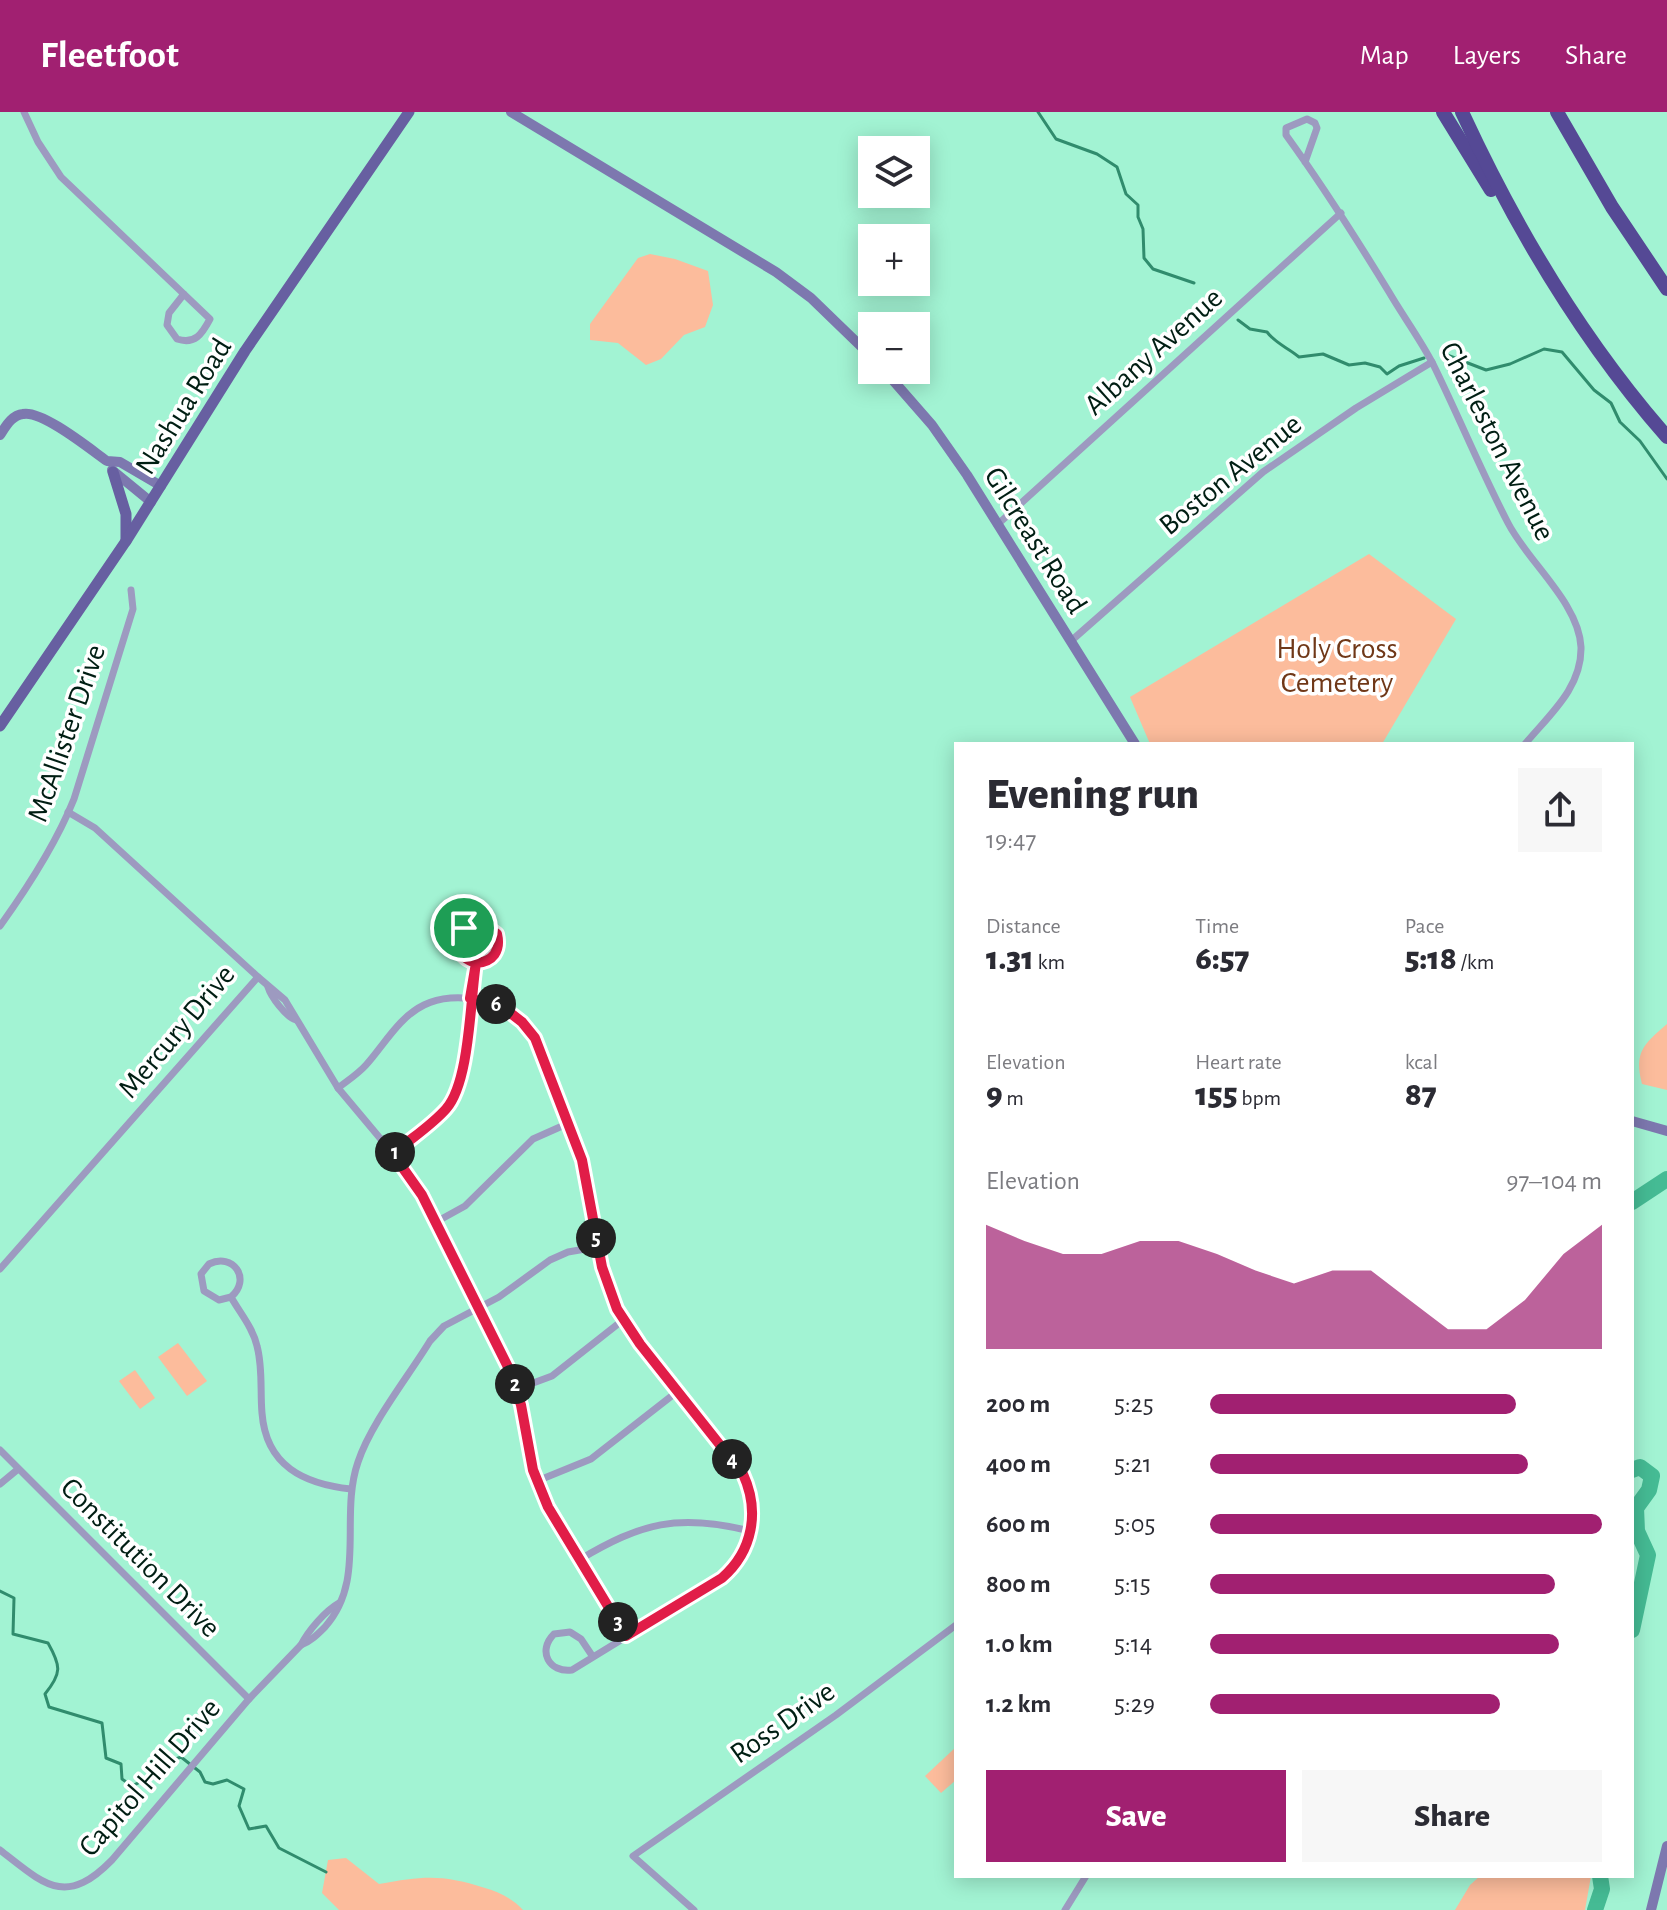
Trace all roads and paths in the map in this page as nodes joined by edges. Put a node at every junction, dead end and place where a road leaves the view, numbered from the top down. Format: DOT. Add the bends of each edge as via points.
graph roads {
  1 [pos="24,112"];
  2 [pos="409,112"];
  3 [pos="511,112"];
  4 [pos="1443,112"];
  5 [pos="1462,112"];
  6 [pos="1557,112"];
  7 [pos="1305,162"];
  8 [pos="1341,213"];
  9 [pos="1534,255"];
  10 [pos="1667,289"];
  11 [pos="184,294"];
  12 [pos="858,343"];
  13 [pos="1432,362"];
  14 [pos="897,384"];
  15 [pos="0,435"];
  16 [pos="1667,437"];
  17 [pos="110,466"];
  18 [pos="161,486"];
  19 [pos="151,502"];
  20 [pos="997,525"];
  21 [pos="126,541"];
  22 [pos="131,590"];
  23 [pos="1071,641"];
  24 [pos="0,726"];
  25 [pos="1134,742"];
  26 [pos="1527,742"];
  27 [pos="68,812"];
  28 [pos="0,926"];
  29 [pos="476,963"];
  30 [pos="258,977"];
  31 [pos="470,998"];
  32 [pos="338,1088"];
  33 [pos="1634,1122"];
  34 [pos="569,1123"];
  35 [pos="1667,1131"];
  36 [pos="393,1154"];
  37 [pos="436,1222"];
  38 [pos="597,1247"];
  39 [pos="0,1269"];
  40 [pos="231,1297"];
  41 [pos="480,1308"];
  42 [pos="623,1320"];
  43 [pos="517,1389"];
  44 [pos="678,1391"];
  45 [pos="0,1450"];
  46 [pos="17,1470"];
  47 [pos="537,1481"];
  48 [pos="0,1484"];
  49 [pos="351,1489"];
  50 [pos="750,1531"];
  51 [pos="579,1560"];
  52 [pos="954,1626"];
  53 [pos="626,1636"];
  54 [pos="593,1657"];
  55 [pos="249,1699"];
  56 [pos="1667,1846"];
  57 [pos="0,1850"];
  58 [pos="1085,1878"];
  59 [pos="694,1910"];
  60 [pos="1065,1910"];
  61 [pos="1651,1910"];
  1 -- 11 [label="street" via="61,177"];
  2 -- 18 [label="main road, Nashua Road" via="252,340"];
  3 -- 12 [label="street" via="776,272"];
  4 -- 9 [label="highway"];
  5 -- 9 [label="highway"];
  6 -- 10 [label="highway"];
  7 -- 7 [label="street, Charleston Avenue" via="1286,128 1307,119 1317,128"];
  7 -- 8 [label="street, Charleston Avenue"];
  8 -- 13 [label="street, Charleston Avenue"];
  8 -- 20 [label="street, Albany Avenue"];
  9 -- 16 [label="highway"];
  11 -- 11 [label="street" via="169,313 167,325 173,336 190,341 201,335 210,319"];
  13 -- 23 [label="street, Boston Avenue" via="1263,472"];
  13 -- 26 [label="street, Charleston Avenue" via="1508,524 1577,626 1581,647 1572,686"];
  14 -- 20 [label="street, Gilcreast Road" via="950,449"];
  15 -- 17 [label="street" via="13,418 29,413"];
  17 -- 18 [label="street" via="120,462"];
  17 -- 19 [label="street"];
  17 -- 21 [label="main road" via="126,514"];
  18 -- 19 [label="main road, Nashua Road"];
  19 -- 21 [label="main road, Nashua Road"];
  20 -- 23 [label="street, Gilcreast Road"];
  21 -- 24 [label="main road, Nashua Road"];
  22 -- 27 [label="street, McAllister Drive" via="133,609"];
  23 -- 25 [label="street, Gilcreast Road"];
  27 -- 28 [label="street, McAllister Drive"];
  27 -- 30 [label="street, Mercury Drive" via="95,828"];
  29 -- 29 [label="street" via="492,958 498,947 497,934 484,924 468,926 458,939 462,955"];
  29 -- 31 [label="street"];
  30 -- 32 [label="street" via="285,1000"];
  30 -- 39 [label="street, Mercury Drive"];
  31 -- 32 [label="street" via="421,1006 363,1069"];
  31 -- 34 [label="street" via="497,1005 529,1029"];
  31 -- 36 [label="street" via="458,1087 446,1109"];
  32 -- 36 [label="street"];
  33 -- 35 [label="street"];
  34 -- 37 [label="street" via="533,1139 465,1206"];
  34 -- 38 [label="street" via="582,1160"];
  36 -- 37 [label="street"];
  37 -- 41 [label="street"];
  38 -- 41 [label="street, Capitol Hill Drive" via="559,1255"];
  38 -- 42 [label="street"];
  40 -- 40 [label="street" via="219,1300 204,1291 201,1274 212,1261 225,1260 239,1270 241,1283"];
  40 -- 49 [label="street" via="259,1349 262,1416 271,1445 302,1478"];
  41 -- 43 [label="street"];
  41 -- 49 [label="street, Capitol Hill Drive" via="444,1326 430,1341 364,1448"];
  42 -- 43 [label="street" via="552,1376"];
  42 -- 44 [label="street"];
  43 -- 47 [label="street"];
  44 -- 47 [label="street" via="591,1459"];
  44 -- 50 [label="street" via="743,1474 753,1498"];
  45 -- 46 [label="street, Constitution Drive"];
  46 -- 48 [label="street"];
  46 -- 55 [label="street, Constitution Drive"];
  47 -- 51 [label="street"];
  49 -- 55 [label="street, Capitol Hill Drive" via="350,1571 337,1610"];
  50 -- 51 [label="street" via="724,1524 649,1526"];
  50 -- 53 [label="street" via="738,1562 722,1578"];
  51 -- 53 [label="street"];
  52 -- 59 [label="street, Ross Drive" via="633,1856"];
  53 -- 54 [label="street"];
  54 -- 54 [label="street" via="578,1636 566,1631 554,1634 545,1649 551,1665 563,1671"];
  55 -- 57 [label="street, Capitol Hill Drive" via="112,1860 84,1883 53,1887"];
  56 -- 61 [label="street"];
  58 -- 60 [label="street"];
}
